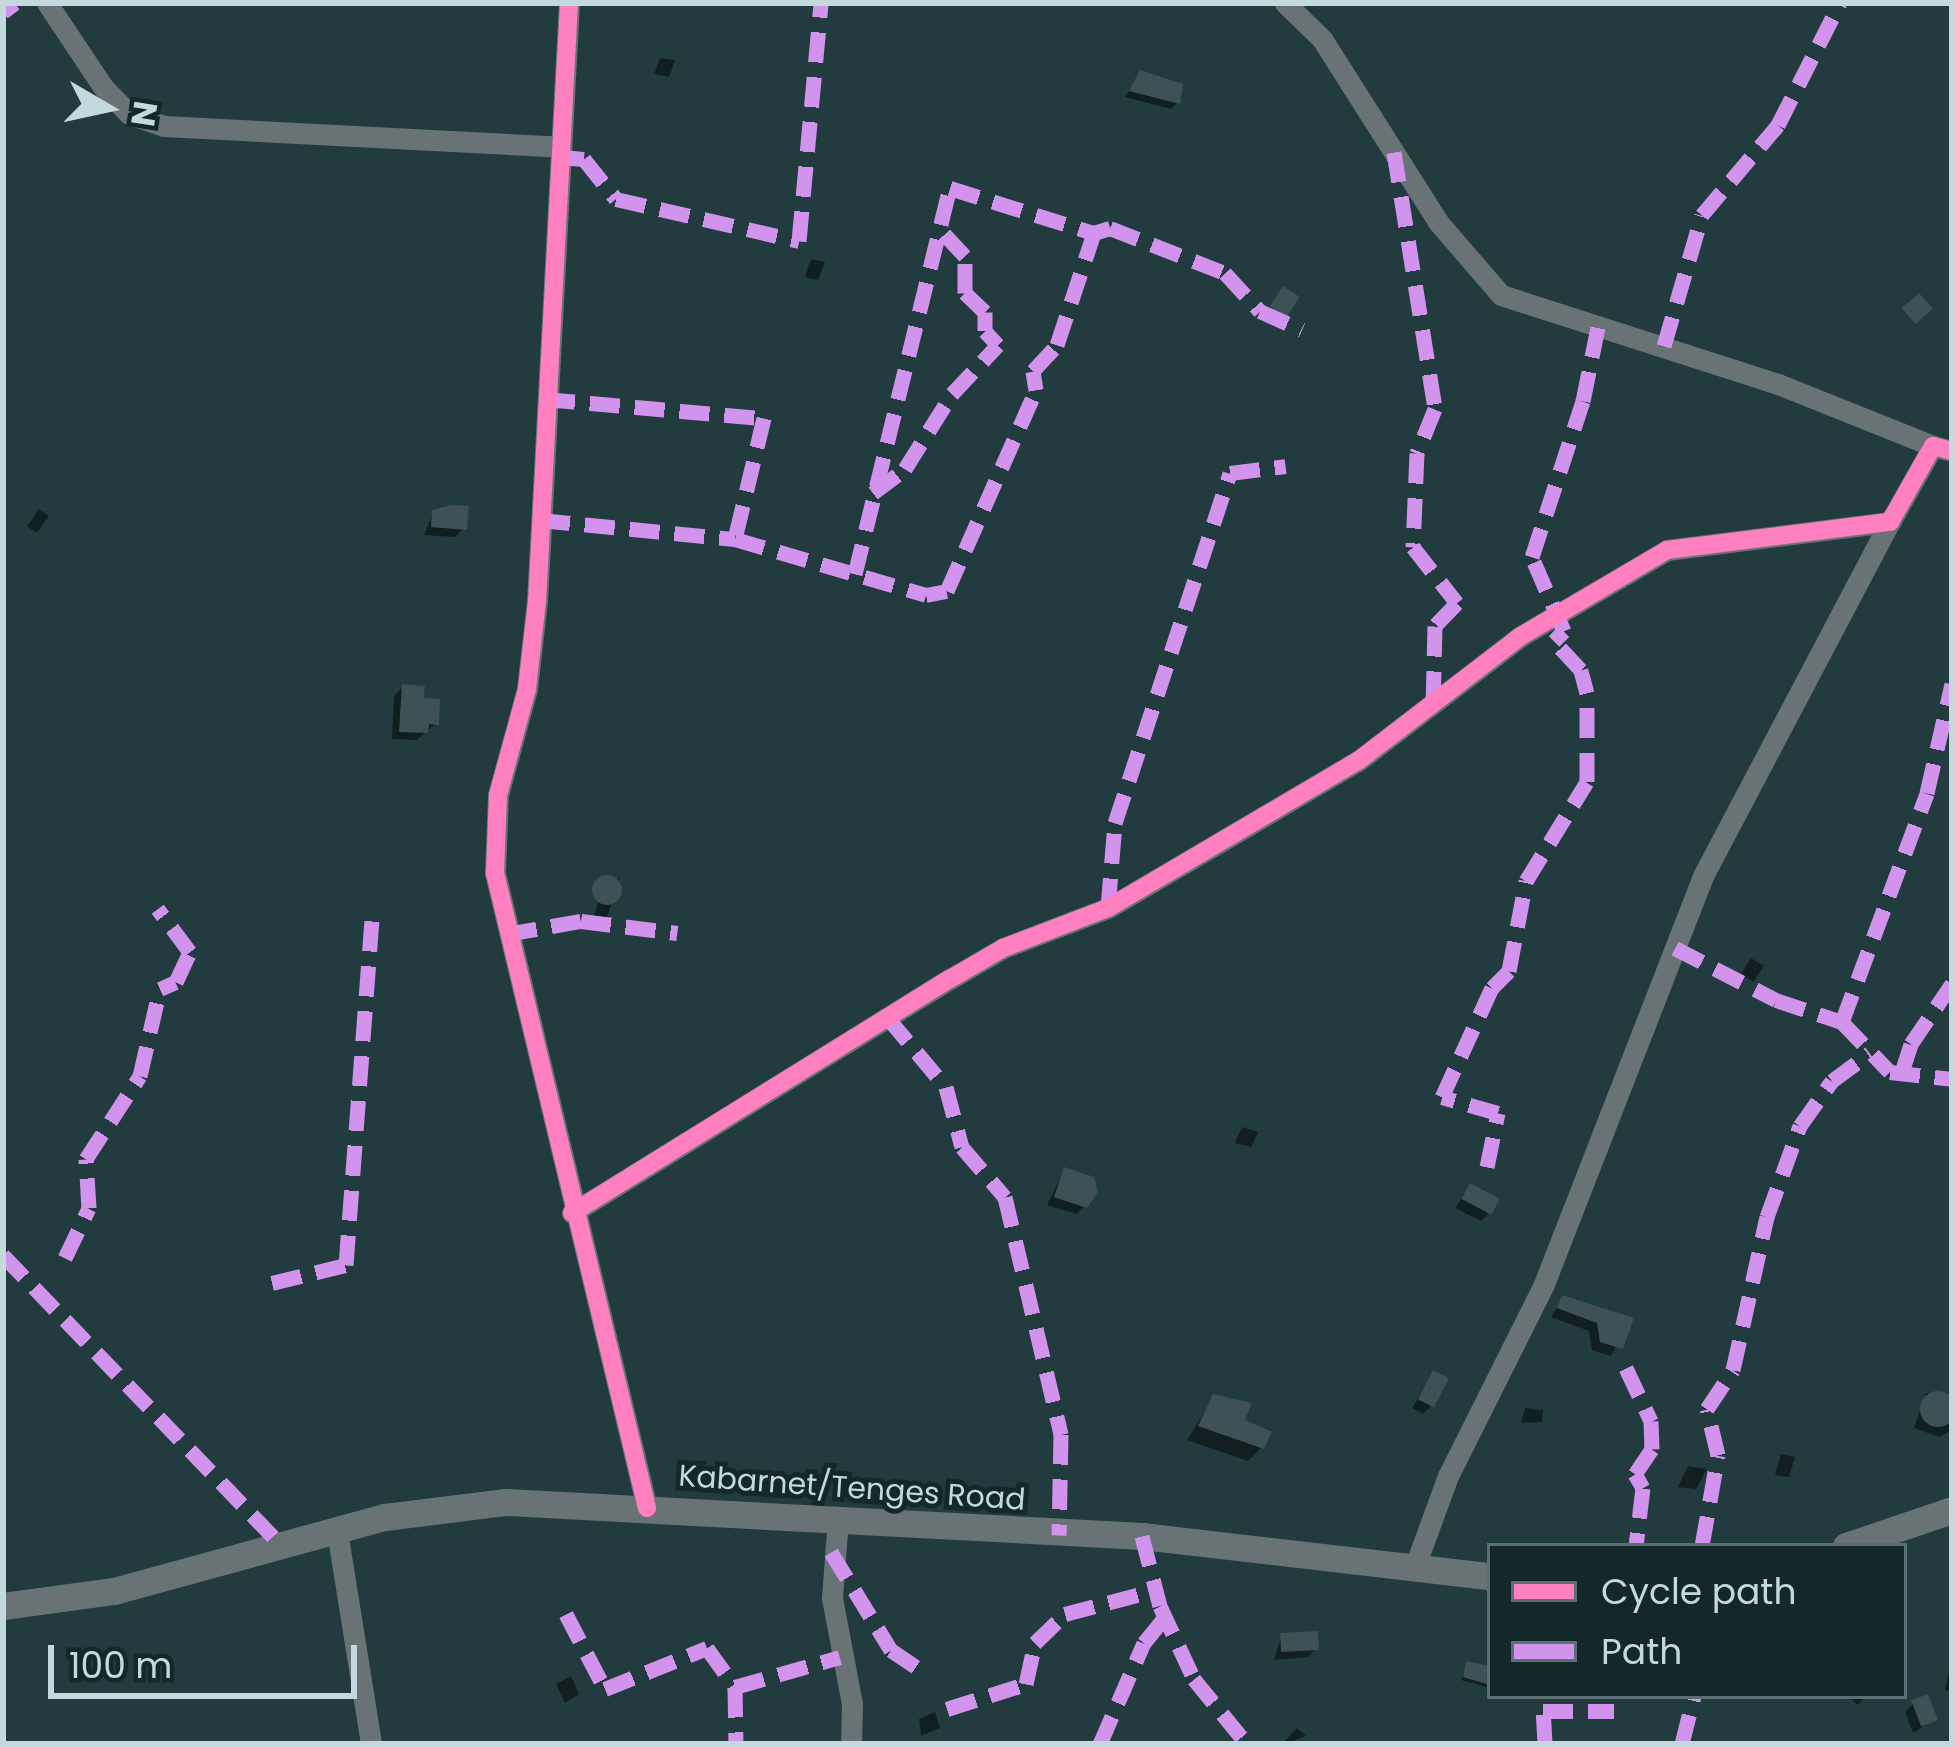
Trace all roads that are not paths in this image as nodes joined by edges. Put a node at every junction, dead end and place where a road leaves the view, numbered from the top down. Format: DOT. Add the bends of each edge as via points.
graph roads {
  1 [pos="47,3"];
  2 [pos="568,3"];
  3 [pos="1285,3"];
  4 [pos="561,147"];
  5 [pos="1942,448"];
  6 [pos="1890,522"];
  7 [pos="572,1213"];
  8 [pos="646,1508"];
  9 [pos="1952,1510"];
  10 [pos="838,1518"];
  11 [pos="337,1532"];
  12 [pos="1855,1543"];
  13 [pos="1415,1566"];
  14 [pos="1487,1576"];
  15 [pos="3,1606"];
  16 [pos="371,1744"];
  17 [pos="851,1744"];
  1 -- 4 [label="street" via="103,87 129,114 164,126"];
  2 -- 4 [label="street"];
  3 -- 5 [label="street" via="1322,39 1438,222 1501,295 1778,384"];
  4 -- 7 [label="street" via="537,601 527,689 494,833 498,895"];
  5 -- 6 [label="street"];
  6 -- 7 [label="street" via="1667,550 1521,636 1358,761 1108,908 985,958"];
  6 -- 13 [label="street" via="1703,876 1544,1284 1448,1476"];
  7 -- 8 [label="street"];
  8 -- 10 [label="street, Kabarnet/Tenges Road"];
  8 -- 11 [label="street, Kabarnet/Tenges Road" via="506,1502"];
  9 -- 12 [label="street"];
  10 -- 13 [label="street, Kabarnet/Tenges Road" via="1142,1536"];
  10 -- 17 [label="street" via="832,1598 852,1704"];
  11 -- 15 [label="street, Kabarnet/Tenges Road" via="113,1591"];
  11 -- 16 [label="street"];
  13 -- 14 [label="street, Kabarnet/Tenges Road"];
}
